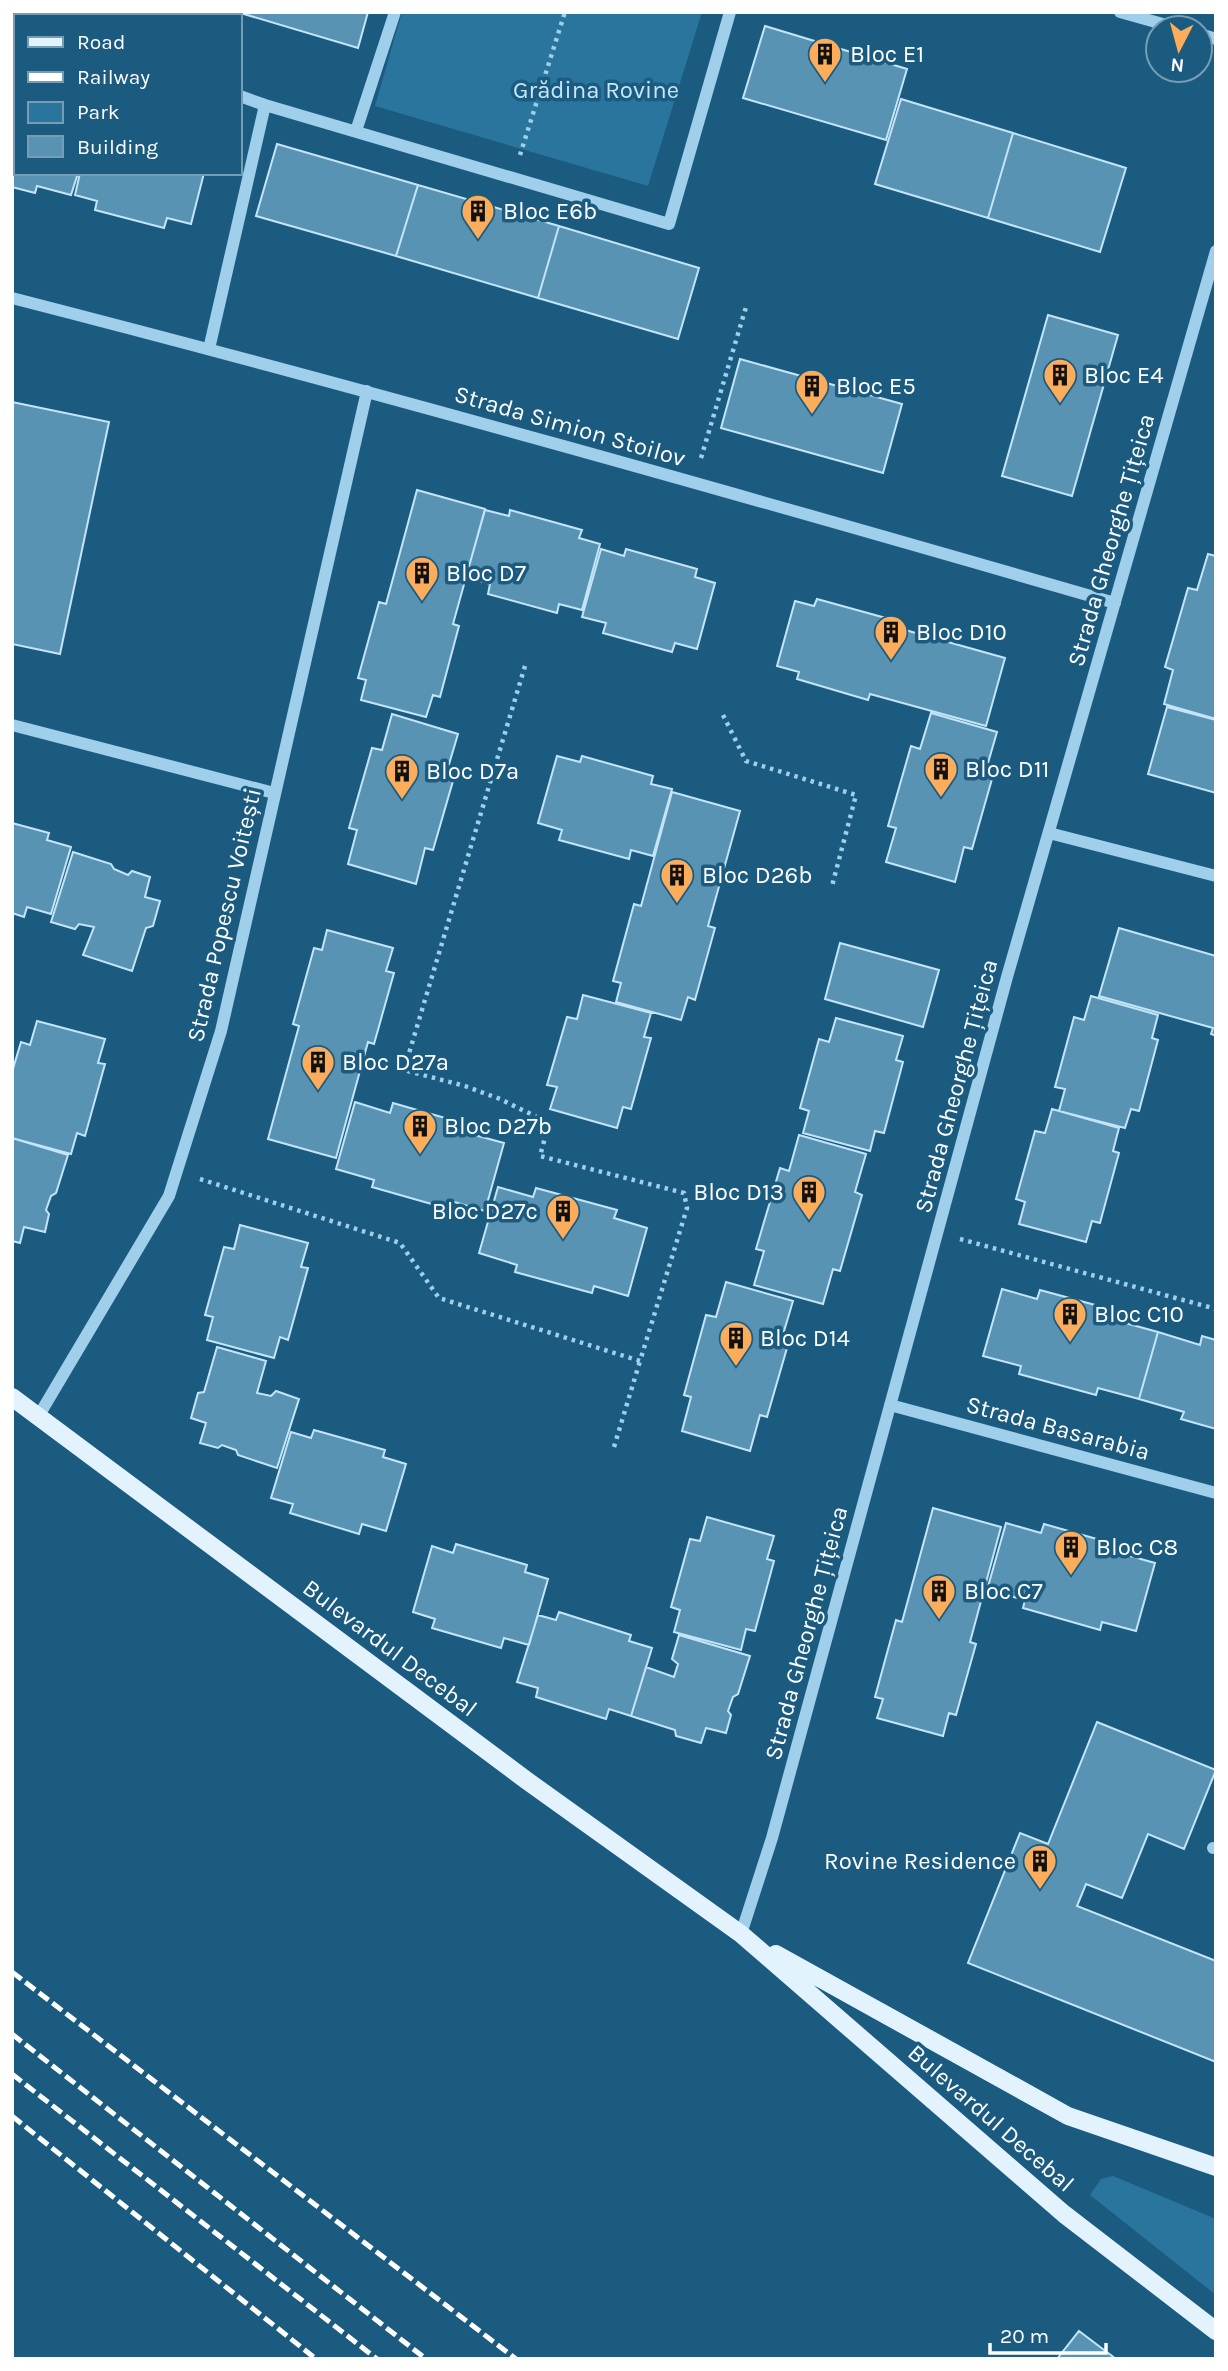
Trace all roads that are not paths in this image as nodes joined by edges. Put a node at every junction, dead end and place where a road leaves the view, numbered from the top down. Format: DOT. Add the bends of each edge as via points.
graph roads {
  1 [pos="395,12"];
  2 [pos="730,12"];
  3 [pos="1120,12"];
  4 [pos="1144,19"];
  5 [pos="242,97"];
  6 [pos="265,105"];
  7 [pos="356,131"];
  8 [pos="1216,251"];
  9 [pos="12,298"];
  10 [pos="209,349"];
  11 [pos="367,391"];
  12 [pos="1115,603"];
  13 [pos="12,725"];
  14 [pos="274,793"];
  15 [pos="1049,833"];
  16 [pos="1216,876"];
  17 [pos="12,1397"];
  18 [pos="890,1405"];
  19 [pos="38,1417"];
  20 [pos="1216,1493"];
  21 [pos="741,1934"];
  22 [pos="1216,2166"];
  23 [pos="1216,2330"];
  1 -- 7 [label="street"];
  2 -- 7 [label="street" via="669,224"];
  3 -- 4 [label="street"];
  5 -- 6 [label="street"];
  6 -- 7 [label="street"];
  6 -- 10 [label="street"];
  8 -- 12 [label="street, Strada Gheorghe Țițeica"];
  9 -- 10 [label="street, Strada Simion Stoilov"];
  10 -- 11 [label="street, Strada Simion Stoilov"];
  11 -- 12 [label="street, Strada Simion Stoilov"];
  11 -- 14 [label="street, Strada Popescu Voitești"];
  12 -- 15 [label="street, Strada Gheorghe Țițeica"];
  13 -- 14 [label="street"];
  14 -- 19 [label="street, Strada Popescu Voitești" via="221,1031 169,1196"];
  15 -- 16 [label="street"];
  15 -- 18 [label="street, Strada Gheorghe Țițeica"];
  17 -- 19 [label="main road, Bulevardul Decebal"];
  18 -- 20 [label="street, Strada Basarabia"];
  18 -- 21 [label="street, Strada Gheorghe Țițeica" via="772,1838"];
  19 -- 21 [label="main road, Bulevardul Decebal"];
  21 -- 22 [label="main road, Bulevardul Decebal" via="1068,2116"];
  21 -- 23 [label="main road, Bulevardul Decebal" via="1064,2214"];
}
